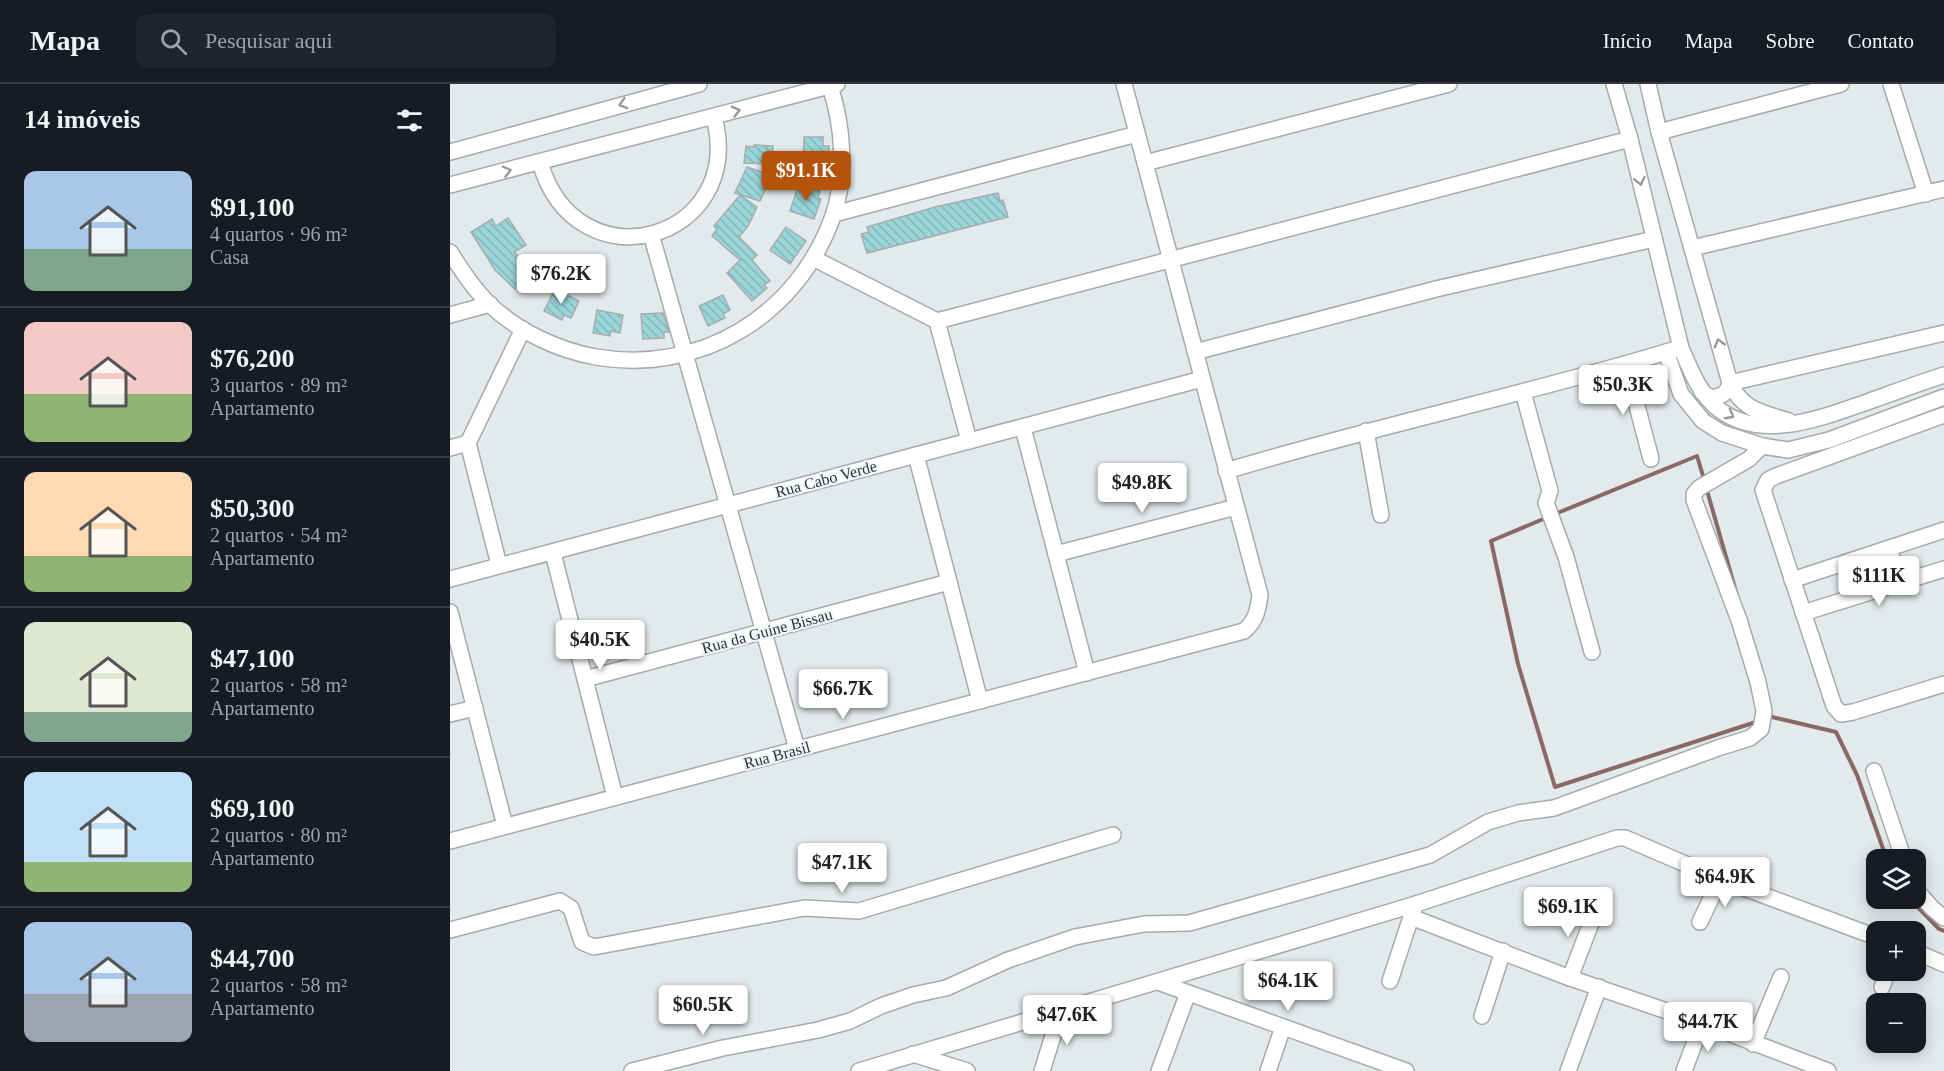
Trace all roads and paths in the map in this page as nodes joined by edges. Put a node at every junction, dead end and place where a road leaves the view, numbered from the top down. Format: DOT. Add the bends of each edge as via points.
graph roads {
  1 [pos="699,84"];
  2 [pos="1124,84"];
  3 [pos="1449,84"];
  4 [pos="1614,84"];
  5 [pos="1648,84"];
  6 [pos="1841,84"];
  7 [pos="1891,84"];
  8 [pos="833,85"];
  9 [pos="1807,88"];
  10 [pos="646,91"];
  11 [pos="714,117"];
  12 [pos="1659,132"];
  13 [pos="1137,134"];
  14 [pos="1630,139"];
  15 [pos="450,152"];
  16 [pos="540,162"];
  17 [pos="1145,163"];
  18 [pos="450,185"];
  19 [pos="1944,189"];
  20 [pos="1926,194"];
  21 [pos="834,214"];
  22 [pos="651,234"];
  23 [pos="1653,239"];
  24 [pos="1692,248"];
  25 [pos="450,252"];
  26 [pos="813,258"];
  27 [pos="1171,260"];
  28 [pos="490,304"];
  29 [pos="450,315"];
  30 [pos="937,321"];
  31 [pos="523,329"];
  32 [pos="1944,333"];
  33 [pos="1673,350"];
  34 [pos="1195,352"];
  35 [pos="685,354"];
  36 [pos="1626,364"];
  37 [pos="1944,375"];
  38 [pos="1202,379"];
  39 [pos="1730,383"];
  40 [pos="1523,392"];
  41 [pos="1702,392"];
  42 [pos="1944,397"];
  43 [pos="1943,417"];
  44 [pos="1795,423"];
  45 [pos="1023,428"];
  46 [pos="1366,431"];
  47 [pos="969,441"];
  48 [pos="468,443"];
  49 [pos="1762,446"];
  50 [pos="450,448"];
  51 [pos="916,455"];
  52 [pos="1652,459"];
  53 [pos="1226,471"];
  54 [pos="728,505"];
  55 [pos="1236,507"];
  56 [pos="1381,515"];
  57 [pos="1944,530"];
  58 [pos="1889,549"];
  59 [pos="553,553"];
  60 [pos="1056,554"];
  61 [pos="499,565"];
  62 [pos="1944,569"];
  63 [pos="450,579"];
  64 [pos="1792,580"];
  65 [pos="949,582"];
  66 [pos="1901,584"];
  67 [pos="450,612"];
  68 [pos="1803,613"];
  69 [pos="764,631"];
  70 [pos="1592,652"];
  71 [pos="1087,673"];
  72 [pos="585,679"];
  73 [pos="1944,684"];
  74 [pos="980,701"];
  75 [pos="475,708"];
  76 [pos="450,714"];
  77 [pos="797,749"];
  78 [pos="1874,771"];
  79 [pos="615,797"];
  80 [pos="505,826"];
  81 [pos="1113,835"];
  82 [pos="450,841"];
  83 [pos="1900,849"];
  84 [pos="1720,879"];
  85 [pos="1926,901"];
  86 [pos="1596,910"];
  87 [pos="1414,911"];
  88 [pos="1944,918"];
  89 [pos="1700,922"];
  90 [pos="450,930"];
  91 [pos="1866,933"];
  92 [pos="1503,951"];
  93 [pos="1926,956"];
  94 [pos="1944,964"];
  95 [pos="1781,977"];
  96 [pos="1570,978"];
  97 [pos="1390,981"];
  98 [pos="1884,981"];
  99 [pos="1158,982"];
  100 [pos="1599,987"];
  101 [pos="1882,987"];
  102 [pos="1188,993"];
  103 [pos="1061,1010"];
  104 [pos="1482,1016"];
  105 [pos="1702,1023"];
  106 [pos="1282,1027"];
  107 [pos="1753,1044"];
  108 [pos="914,1054"];
  109 [pos="1376,1066"];
  110 [pos="632,1071"];
  111 [pos="859,1071"];
  112 [pos="967,1071"];
  113 [pos="1042,1071"];
  114 [pos="1160,1071"];
  115 [pos="1268,1071"];
  116 [pos="1406,1071"];
  117 [pos="1568,1071"];
  118 [pos="1684,1071"];
  119 [pos="1828,1071"];
  1 -- 10 [label="street"];
  2 -- 13 [label="street"];
  3 -- 17 [label="street"];
  4 -- 14 [label="street"];
  5 -- 12 [label="street"];
  6 -- 9 [label="street"];
  7 -- 20 [label="street"];
  11 -- 8 [label="street, one-way"];
  8 -- 21 [label="street" via="842,143"];
  9 -- 12 [label="street"];
  10 -- 15 [label="street, one-way"];
  11 -- 16 [label="street"];
  11 -- 22 [label="street" via="719,143 710,188 691,212"];
  12 -- 24 [label="street"];
  13 -- 17 [label="street"];
  13 -- 21 [label="street"];
  14 -- 23 [label="street, one-way"];
  14 -- 27 [label="street"];
  18 -- 16 [label="street, one-way"];
  16 -- 22 [label="street" via="556,200 578,221 614,236"];
  17 -- 27 [label="street"];
  19 -- 20 [label="street"];
  20 -- 24 [label="street"];
  21 -- 26 [label="street"];
  22 -- 35 [label="street"];
  23 -- 33 [label="street"];
  23 -- 34 [label="street" via="1436,289"];
  39 -- 24 [label="street, one-way"];
  25 -- 28 [label="street"];
  26 -- 30 [label="street"];
  26 -- 35 [label="street" via="778,303 750,325 720,342"];
  27 -- 30 [label="street"];
  27 -- 34 [label="street"];
  28 -- 29 [label="street"];
  28 -- 31 [label="street"];
  30 -- 47 [label="street"];
  31 -- 35 [label="street" via="547,343 615,360 651,360"];
  31 -- 48 [label="street"];
  32 -- 39 [label="street"];
  33 -- 36 [label="street"];
  33 -- 41 [label="street"];
  33 -- 49 [label="street" via="1681,394 1703,421 1722,433"];
  34 -- 38 [label="street"];
  35 -- 54 [label="street"];
  36 -- 40 [label="street"];
  36 -- 52 [label="street"];
  37 -- 44 [label="street"];
  38 -- 45 [label="street, Rua Cabo Verde"];
  38 -- 53 [label="street"];
  39 -- 41 [label="street" via="1728,392 1721,397 1711,398"];
  39 -- 44 [label="street" via="1743,404"];
  40 -- 46 [label="street"];
  40 -- 70 [label="street" via="1550,491 1547,506 1566,557"];
  41 -- 44 [label="street, one-way" via="1732,418 1768,426"];
  42 -- 49 [label="street" via="1829,440 1788,450"];
  43 -- 64 [label="street" via="1768,480 1763,490"];
  45 -- 47 [label="street, Rua Cabo Verde"];
  45 -- 60 [label="street"];
  46 -- 53 [label="street"];
  46 -- 56 [label="street"];
  47 -- 51 [label="street, Rua Cabo Verde"];
  48 -- 50 [label="street"];
  48 -- 61 [label="street"];
  49 -- 110 [label="street" via="1749,459 1694,494 1758,682 1764,711 1761,729 1750,738 1554,808 1488,822 1430,855 1189,923 1144,924 1075,937 1008,960 946,988 881,1006 850,1021"];
  51 -- 54 [label="street, Rua Cabo Verde"];
  51 -- 65 [label="street"];
  53 -- 55 [label="street"];
  54 -- 59 [label="street, Rua Cabo Verde"];
  54 -- 69 [label="street"];
  55 -- 60 [label="street"];
  55 -- 71 [label="street, Rua Brasil" via="1260,595 1253,624 1244,631"];
  57 -- 58 [label="street"];
  58 -- 64 [label="street"];
  58 -- 66 [label="street"];
  59 -- 61 [label="street, Rua Cabo Verde"];
  59 -- 72 [label="street"];
  60 -- 71 [label="street"];
  61 -- 63 [label="street, Rua Cabo Verde"];
  62 -- 66 [label="street"];
  64 -- 68 [label="street"];
  65 -- 69 [label="street, Rua da Guine Bissau"];
  65 -- 74 [label="street"];
  66 -- 68 [label="street"];
  67 -- 75 [label="street"];
  68 -- 73 [label="street" via="1834,706 1841,714"];
  69 -- 72 [label="street, Rua da Guine Bissau"];
  69 -- 77 [label="street"];
  71 -- 74 [label="street, Rua Brasil"];
  72 -- 79 [label="street"];
  74 -- 77 [label="street, Rua Brasil"];
  75 -- 76 [label="street"];
  75 -- 80 [label="street"];
  77 -- 79 [label="street, Rua Brasil"];
  78 -- 83 [label="street"];
  79 -- 80 [label="street, Rua Brasil"];
  80 -- 82 [label="street, Rua Brasil"];
  81 -- 90 [label="street" via="859,911 804,908 594,947 582,942 571,909 560,901"];
  84 -- 87 [label="street" via="1617,838"];
  84 -- 89 [label="street"];
  84 -- 91 [label="street"];
  85 -- 88 [label="street"];
  86 -- 96 [label="street"];
  87 -- 92 [label="street"];
  87 -- 97 [label="street"];
  87 -- 99 [label="street" via="1243,955"];
  92 -- 96 [label="street"];
  92 -- 104 [label="street"];
  93 -- 94 [label="street"];
  95 -- 107 [label="street"];
  96 -- 100 [label="street"];
  98 -- 101 [label="street"];
  99 -- 102 [label="street"];
  99 -- 103 [label="street"];
  100 -- 105 [label="street"];
  100 -- 117 [label="street"];
  102 -- 106 [label="street"];
  102 -- 114 [label="street"];
  103 -- 108 [label="street"];
  103 -- 113 [label="street"];
  105 -- 107 [label="street"];
  105 -- 118 [label="street"];
  106 -- 109 [label="street"];
  106 -- 115 [label="street"];
  107 -- 119 [label="street"];
  108 -- 111 [label="street"];
  108 -- 112 [label="street"];
  109 -- 116 [label="street"];
}
